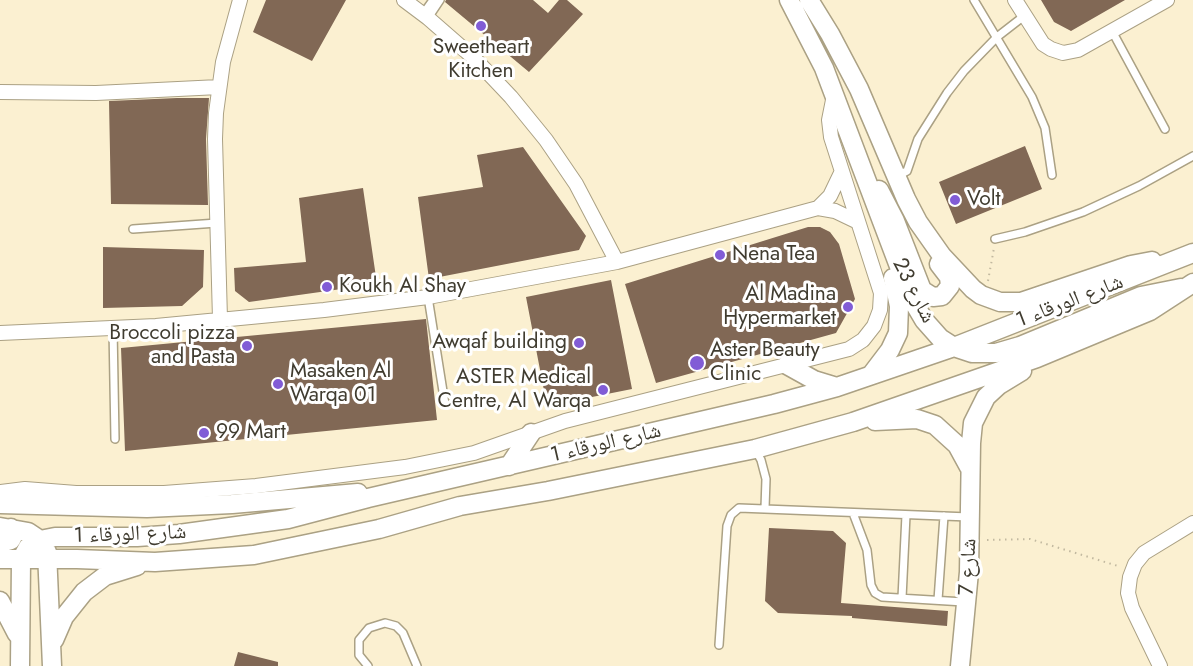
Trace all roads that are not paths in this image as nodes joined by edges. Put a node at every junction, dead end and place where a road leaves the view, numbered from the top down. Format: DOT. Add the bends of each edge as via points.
graph roads {
  1 [pos="240,0"];
  2 [pos="404,0"];
  3 [pos="433,0"];
  4 [pos="440,0"];
  5 [pos="789,0"];
  6 [pos="809,0"];
  7 [pos="974,0"];
  8 [pos="1015,0"];
  9 [pos="1167,0"];
  10 [pos="425,16"];
  11 [pos="1024,16"];
  12 [pos="1112,31"];
  13 [pos="997,37"];
  14 [pos="219,87"];
  15 [pos="0,92"];
  16 [pos="834,94"];
  17 [pos="1165,129"];
  18 [pos="852,141"];
  19 [pos="1193,156"];
  20 [pos="842,171"];
  21 [pos="1052,175"];
  22 [pos="897,176"];
  23 [pos="906,199"];
  24 [pos="818,208"];
  25 [pos="858,222"];
  26 [pos="217,224"];
  27 [pos="133,229"];
  28 [pos="887,238"];
  29 [pos="995,240"];
  30 [pos="1188,255"];
  31 [pos="616,262"];
  32 [pos="1190,285"];
  33 [pos="428,297"];
  34 [pos="220,320"];
  35 [pos="113,328"];
  36 [pos="0,333"];
  37 [pos="954,347"];
  38 [pos="1037,358"];
  39 [pos="787,365"];
  40 [pos="870,375"];
  41 [pos="837,387"];
  42 [pos="445,404"];
  43 [pos="853,422"];
  44 [pos="531,433"];
  45 [pos="115,439"];
  46 [pos="755,449"];
  47 [pos="509,466"];
  48 [pos="970,468"];
  49 [pos="411,489"];
  50 [pos="0,492"];
  51 [pos="0,504"];
  52 [pos="765,508"];
  53 [pos="853,513"];
  54 [pos="906,515"];
  55 [pos="944,516"];
  56 [pos="971,517"];
  57 [pos="1193,523"];
  58 [pos="4,533"];
  59 [pos="40,540"];
  60 [pos="1163,541"];
  61 [pos="49,558"];
  62 [pos="0,560"];
  63 [pos="21,560"];
  64 [pos="155,562"];
  65 [pos="902,598"];
  66 [pos="938,600"];
  67 [pos="0,601"];
  68 [pos="967,602"];
  69 [pos="1142,627"];
  70 [pos="20,639"];
  71 [pos="52,644"];
  72 [pos="719,645"];
  73 [pos="20,666"];
  74 [pos="52,666"];
  75 [pos="368,666"];
  76 [pos="417,666"];
  77 [pos="960,666"];
  78 [pos="1160,666"];
  1 -- 14 [label="street"];
  2 -- 10 [label="street"];
  3 -- 10 [label="lane"];
  4 -- 10 [label="lane"];
  5 -- 16 [label="street, شارع 23"];
  6 -- 22 [label="street, شارع 23" via="845,61"];
  7 -- 13 [label="lane"];
  8 -- 11 [label="street"];
  9 -- 12 [label="street"];
  10 -- 31 [label="street" via="496,82 546,140 576,184"];
  11 -- 12 [label="street" via="1043,44 1057,52 1078,50"];
  11 -- 13 [label="lane"];
  12 -- 17 [label="lane"];
  13 -- 21 [label="lane" via="1040,114"];
  13 -- 22 [label="lane" via="947,93 915,144 907,171"];
  14 -- 15 [label="street" via="96,93"];
  14 -- 26 [label="street" via="215,139"];
  16 -- 18 [label="street, شارع 23"];
  16 -- 20 [label="street" via="829,129"];
  18 -- 23 [label="street" via="885,201 922,290 933,297 942,296 950,286 949,277 922,242"];
  18 -- 28 [label="street, شارع 23"];
  19 -- 29 [label="lane" via="1083,212"];
  20 -- 24 [label="street" via="834,190"];
  20 -- 25 [label="street"];
  22 -- 23 [label="street, شارع 23"];
  23 -- 30 [label="street, شارع 23" via="942,256 965,282 981,295 1000,302 1021,302 1131,265"];
  24 -- 25 [label="street"];
  24 -- 31 [label="street"];
  25 -- 39 [label="street" via="881,293 874,326 864,340 849,349"];
  26 -- 27 [label="lane"];
  26 -- 34 [label="street"];
  28 -- 37 [label="street, شارع 23" via="917,310 932,330"];
  28 -- 40 [label="street" via="899,324 890,350"];
  30 -- 37 [label="street, شارع الورقاء 1"];
  31 -- 33 [label="street"];
  32 -- 37 [label="street, شارع 23" via="1141,296 1002,351 972,353"];
  32 -- 38 [label="street, شارع الورقاء 1" via="1150,311"];
  33 -- 34 [label="street"];
  33 -- 42 [label="lane"];
  34 -- 35 [label="street"];
  35 -- 36 [label="street"];
  35 -- 45 [label="lane"];
  37 -- 40 [label="street, شارع الورقاء 1"];
  38 -- 43 [label="street, شارع الورقاء 1"];
  38 -- 48 [label="street, شارع 7" via="992,391 980,405 971,433"];
  39 -- 41 [label="street"];
  39 -- 44 [label="street"];
  40 -- 41 [label="street, شارع الورقاء 1"];
  41 -- 47 [label="street, شارع الورقاء 1"];
  43 -- 46 [label="street, شارع الورقاء 1"];
  43 -- 48 [label="street, شارع 7" via="907,418 926,421 951,437"];
  44 -- 47 [label="street"];
  44 -- 50 [label="street" via="454,457 256,486 146,494 25,489"];
  46 -- 52 [label="lane" via="766,479"];
  46 -- 64 [label="street, شارع الورقاء 1" via="460,506 379,529 254,555"];
  47 -- 49 [label="street, شارع الورقاء 1"];
  48 -- 56 [label="street, شارع 7"];
  49 -- 51 [label="street" via="184,507"];
  49 -- 59 [label="street, شارع الورقاء 1" via="288,519 207,531"];
  52 -- 53 [label="lane"];
  52 -- 72 [label="lane" via="739,508 728,520"];
  53 -- 54 [label="lane"];
  53 -- 65 [label="lane" via="867,550 872,589 882,597"];
  54 -- 55 [label="lane"];
  54 -- 65 [label="lane"];
  55 -- 56 [label="lane"];
  55 -- 66 [label="lane"];
  56 -- 68 [label="street, شارع 7"];
  57 -- 60 [label="street"];
  58 -- 59 [label="street, شارع الورقاء 1" via="28,532"];
  59 -- 61 [label="street"];
  59 -- 63 [label="street" via="28,548"];
  60 -- 69 [label="street" via="1146,562 1138,582"];
  60 -- 69 [label="street" via="1144,553 1128,585"];
  61 -- 63 [label="street, شارع الورقاء 1"];
  61 -- 64 [label="street, شارع الورقاء 1"];
  61 -- 71 [label="street"];
  62 -- 63 [label="street, شارع الورقاء 1"];
  63 -- 70 [label="street"];
  64 -- 71 [label="street" via="120,570 93,584 69,610"];
  65 -- 66 [label="lane"];
  66 -- 68 [label="lane"];
  67 -- 70 [label="street"];
  68 -- 77 [label="street, شارع 7"];
  69 -- 78 [label="street"];
  70 -- 73 [label="street"];
  71 -- 74 [label="street"];
  75 -- 76 [label="lane" via="359,655 359,640 369,628 385,623 403,633"];
}
